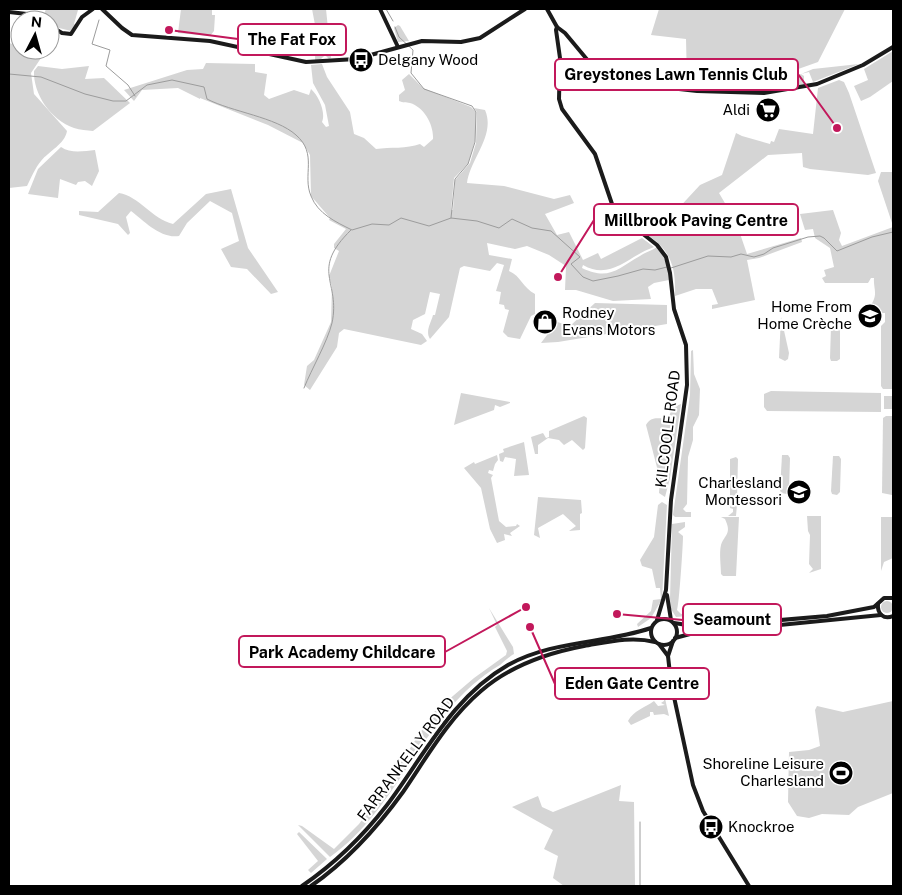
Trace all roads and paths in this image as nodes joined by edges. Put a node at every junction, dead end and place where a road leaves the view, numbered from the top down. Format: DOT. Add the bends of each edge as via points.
graph roads {
  1 [pos="93,9"];
  2 [pos="102,9"];
  3 [pos="380,9"];
  4 [pos="525,9"];
  5 [pos="547,9"];
  6 [pos="559,30"];
  7 [pos="60,32"];
  8 [pos="893,46"];
  9 [pos="398,47"];
  10 [pos="666,590"];
  11 [pos="893,598"];
  12 [pos="878,604"];
  13 [pos="881,615"];
  14 [pos="893,616"];
  15 [pos="657,620"];
  16 [pos="672,622"];
  17 [pos="651,628"];
  18 [pos="674,640"];
  19 [pos="657,643"];
  20 [pos="668,656"];
  21 [pos="302,886"];
  22 [pos="311,886"];
  23 [pos="749,886"];
  1 -- 7 [label="main road" via="82,17 73,32"];
  2 -- 9 [label="main road" via="132,35 210,41 306,62 356,59"];
  3 -- 9 [label="main road"];
  4 -- 9 [label="main road" via="480,38 460,42 410,43"];
  5 -- 6 [label="main road"];
  6 -- 8 [label="main road" via="590,63 612,78 643,85 731,93 764,93 817,84 863,65"];
  6 -- 10 [label="main road, KILCOOLE ROAD" via="559,99 562,109 596,156 612,204 628,222 657,245 667,260 671,297 685,339 685,402 671,500"];
  10 -- 15 [label="main road"];
  10 -- 16 [label="main road"];
  11 -- 12 [label="main road" via="884,598"];
  12 -- 13 [label="main road"];
  12 -- 16 [label="main road" via="860,611 802,619 700,627"];
  13 -- 14 [label="main road" via="886,618"];
  13 -- 18 [label="main road" via="690,634"];
  15 -- 16 [label="main road" via="664,618"];
  15 -- 17 [label="main road"];
  16 -- 18 [label="main road" via="677,630"];
  17 -- 19 [label="main road" via="651,635"];
  17 -- 21 [label="main road, FARRANKELLY ROAD" via="549,648 525,657 477,687 452,712 386,806 363,833 328,867"];
  18 -- 19 [label="main road" via="667,644"];
  18 -- 20 [label="main road"];
  19 -- 20 [label="main road"];
  19 -- 22 [label="main road, FARRANKELLY ROAD" via="636,638 554,652 495,680 455,717 368,835"];
  20 -- 23 [label="main road" via="678,723 698,799"];
}
